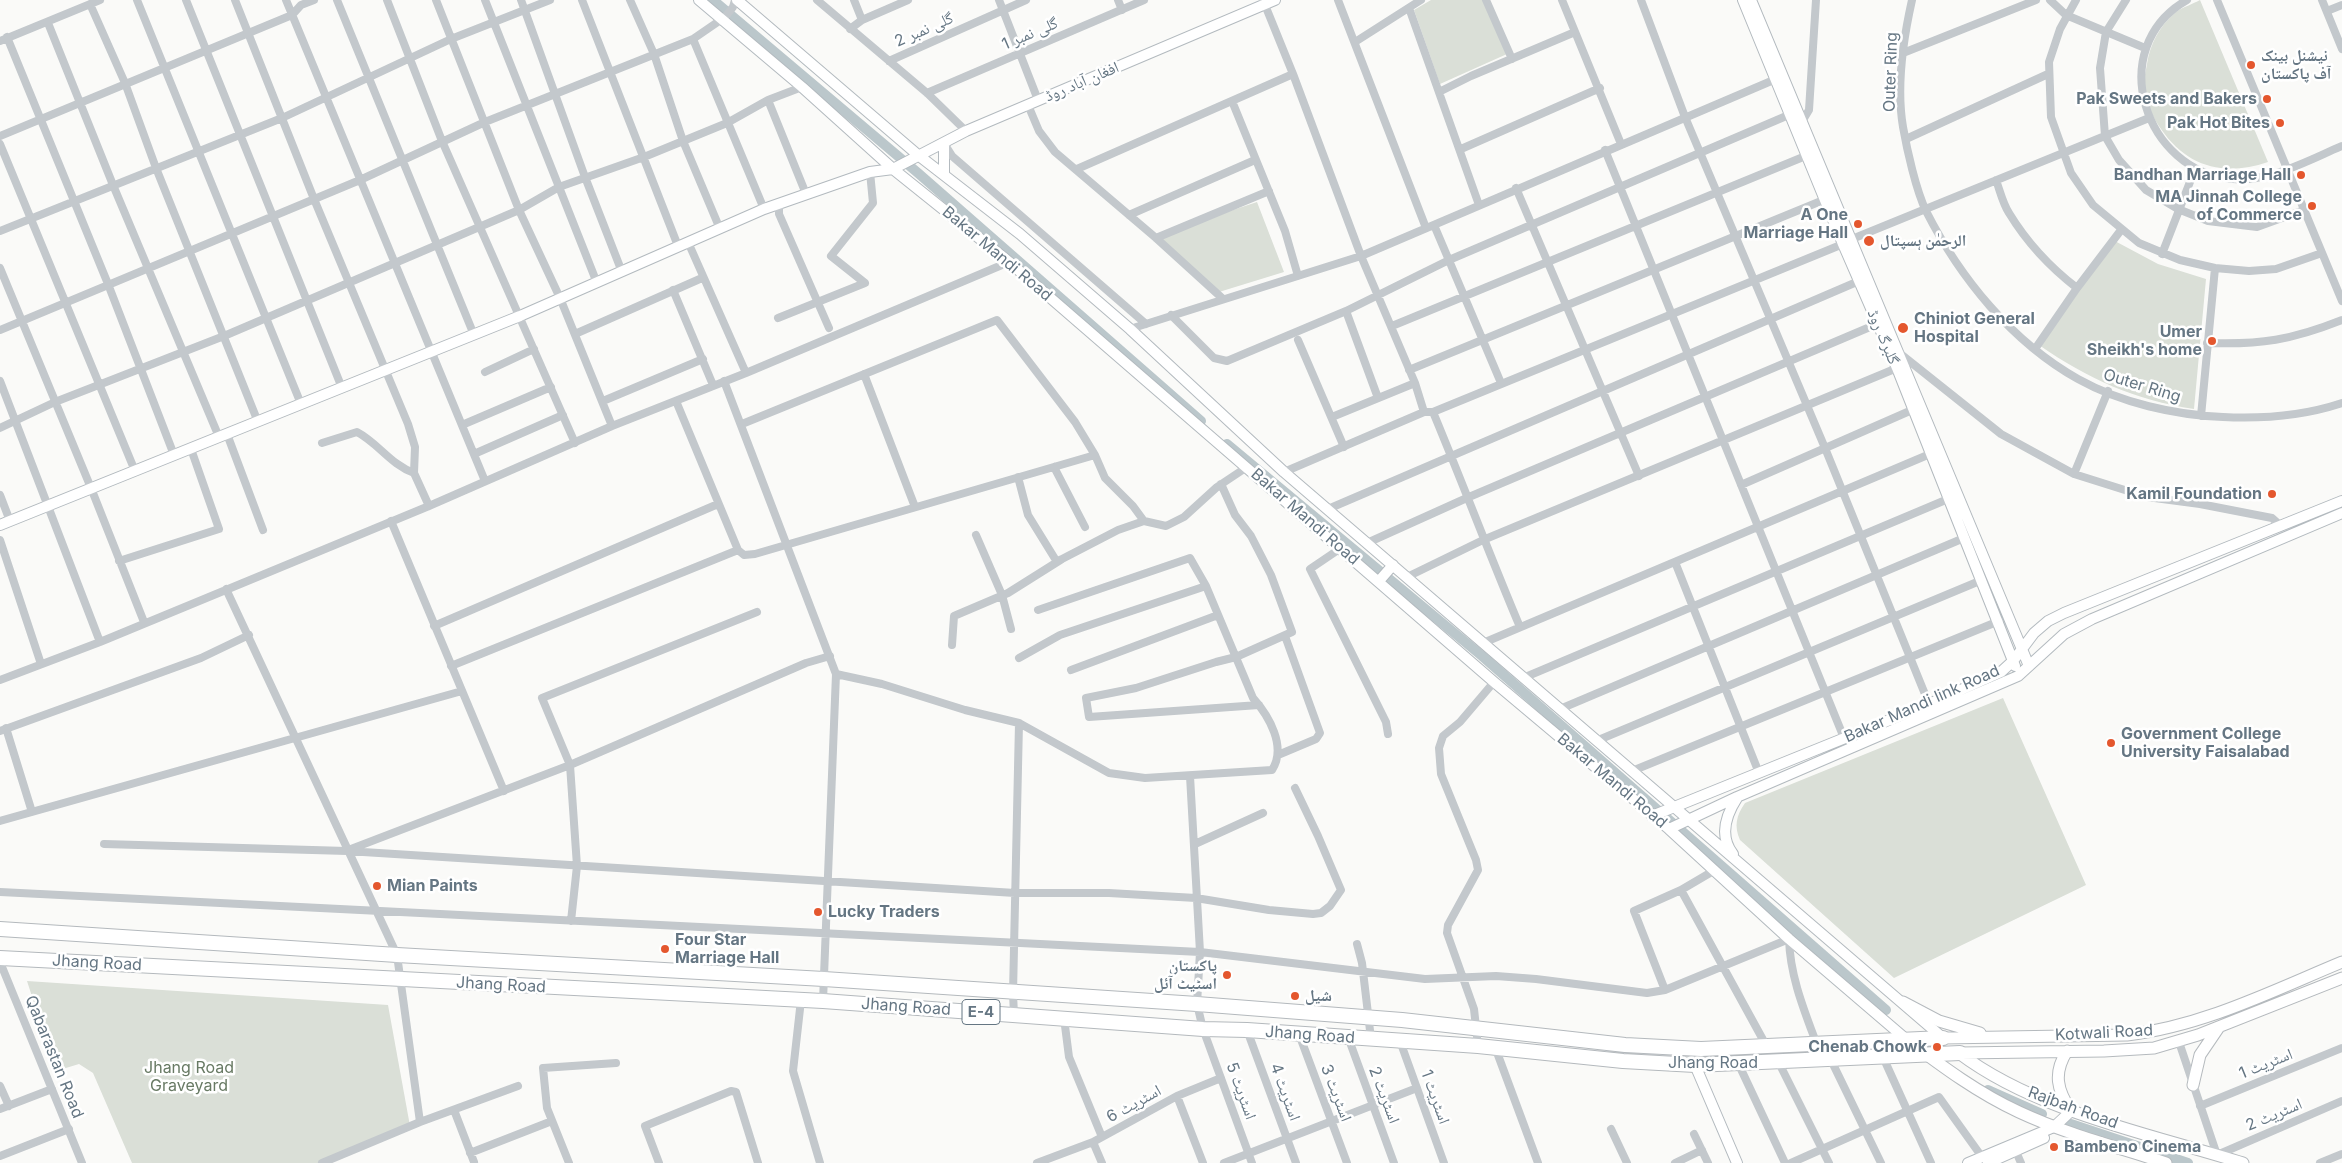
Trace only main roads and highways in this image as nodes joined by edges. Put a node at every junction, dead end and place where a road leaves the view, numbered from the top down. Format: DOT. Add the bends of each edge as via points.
graph roads {
  1 [pos="699,0"];
  2 [pos="1275,0"];
  3 [pos="1743,0"];
  4 [pos="1751,0"];
  5 [pos="735,2"];
  6 [pos="1264,3"];
  7 [pos="944,143"];
  8 [pos="914,158"];
  9 [pos="895,168"];
  10 [pos="944,175"];
  11 [pos="1847,242"];
  12 [pos="2342,501"];
  13 [pos="2342,513"];
  14 [pos="0,525"];
  15 [pos="1393,565"];
  16 [pos="1379,581"];
  17 [pos="2022,650"];
  18 [pos="2013,661"];
  19 [pos="2029,666"];
  20 [pos="2018,676"];
  21 [pos="1737,797"];
  22 [pos="1674,806"];
  23 [pos="1652,816"];
  24 [pos="1690,820"];
  25 [pos="1669,829"];
  26 [pos="1740,862"];
  27 [pos="0,928"];
  28 [pos="0,960"];
  29 [pos="2342,962"];
  30 [pos="2342,978"];
  31 [pos="1903,1002"];
  32 [pos="2219,1028"];
  33 [pos="2000,1037"];
  34 [pos="1943,1038"];
  35 [pos="1907,1040"];
  36 [pos="2067,1051"];
  37 [pos="1960,1053"];
  38 [pos="1926,1054"];
  39 [pos="1695,1065"];
  40 [pos="2193,1085"];
  41 [pos="2071,1111"];
  42 [pos="2058,1128"];
  43 [pos="1985,1160"];
  44 [pos="1737,1163"];
  45 [pos="1968,1163"];
  46 [pos="2166,1163"];
  47 [pos="2243,1163"];
  1 -- 9 [label="main road, Bakar Mandi Road"];
  2 -- 6 [label="main road, افغان آباد روڈ"];
  3 -- 11 [label="main road, گلبرگ روڈ"];
  4 -- 11 [label="main road, گلبرگ روڈ" via="1802,121"];
  5 -- 8 [label="main road, Bakar Mandi Road"];
  6 -- 7 [label="main road, افغان آباد روڈ"];
  7 -- 8 [label="main road, افغان آباد روڈ"];
  7 -- 10 [label="main road"];
  8 -- 9 [label="main road, افغان آباد روڈ"];
  8 -- 10 [label="main road, Bakar Mandi Road"];
  9 -- 14 [label="main road" via="870,172 764,209 520,316"];
  9 -- 16 [label="main road, Bakar Mandi Road"];
  10 -- 15 [label="main road, Bakar Mandi Road" via="1020,234 1130,329 1284,472"];
  11 -- 17 [label="main road, گلبرگ روڈ" via="1898,352"];
  11 -- 18 [label="main road, گلبرگ روڈ" via="1859,281"];
  12 -- 17 [label="main road, Bakar Mandi link Road" via="2064,613 2034,633"];
  13 -- 19 [label="main road, Bakar Mandi link Road" via="2092,618 2064,634"];
  15 -- 16 [label="main road"];
  15 -- 22 [label="main road, Bakar Mandi Road"];
  16 -- 23 [label="main road, Bakar Mandi Road"];
  17 -- 18 [label="main road, Bakar Mandi link Road"];
  17 -- 19 [label="main road, گلبرگ روڈ"];
  18 -- 20 [label="main road, گلبرگ روڈ"];
  18 -- 22 [label="main road, Bakar Mandi link Road" via="2001,672 1929,704"];
  19 -- 20 [label="main road, Bakar Mandi link Road"];
  20 -- 21 [label="main road, Bakar Mandi link Road"];
  21 -- 24 [label="main road, Bakar Mandi link Road"];
  21 -- 26 [label="main road" via="1727,813 1725,831 1729,848"];
  22 -- 23 [label="main road, Bakar Mandi link Road"];
  22 -- 24 [label="main road, Bakar Mandi Road"];
  23 -- 25 [label="main road, Bakar Mandi Road"];
  24 -- 25 [label="main road, Bakar Mandi link Road"];
  24 -- 26 [label="main road, Bakar Mandi Road"];
  25 -- 35 [label="main road, Bakar Mandi Road" via="1789,939"];
  26 -- 31 [label="main road, Bakar Mandi Road"];
  27 -- 35 [label="highway, Jhang Road / E-4" via="1197,1004 1370,1018 1625,1045 1701,1049"];
  28 -- 39 [label="highway, Jhang Road / E-4" via="823,1001 1203,1030 1247,1030 1495,1047"];
  29 -- 33 [label="main road, Kotwali Road" via="2203,1019 2161,1030 2127,1036"];
  30 -- 32 [label="main road, Kotwali Road"];
  31 -- 33 [label="main road" via="1939,1021"];
  31 -- 34 [label="main road, Bakar Mandi Road"];
  32 -- 36 [label="main road, Kotwali Road" via="2179,1042 2128,1050"];
  32 -- 40 [label="main road" via="2200,1055"];
  33 -- 34 [label="main road, Kotwali Road"];
  34 -- 35 [label="highway, Jhang Road / E-4"];
  34 -- 37 [label="main road, Rajbah Road"];
  35 -- 38 [label="main road, Rajbah Road"];
  36 -- 37 [label="main road, Kotwali Road"];
  36 -- 41 [label="main road" via="2057,1075 2058,1087"];
  37 -- 38 [label="highway, Jhang Road / E-4"];
  37 -- 41 [label="main road, Rajbah Road" via="2001,1080"];
  38 -- 39 [label="highway, Jhang Road / E-4"];
  38 -- 42 [label="main road, Rajbah Road" via="1985,1094"];
  39 -- 44 [label="main road"];
  41 -- 42 [label="main road"];
  41 -- 47 [label="main road, Rajbah Road"];
  42 -- 43 [label="main road"];
  42 -- 46 [label="main road, Rajbah Road"];
  43 -- 45 [label="main road"];
}
